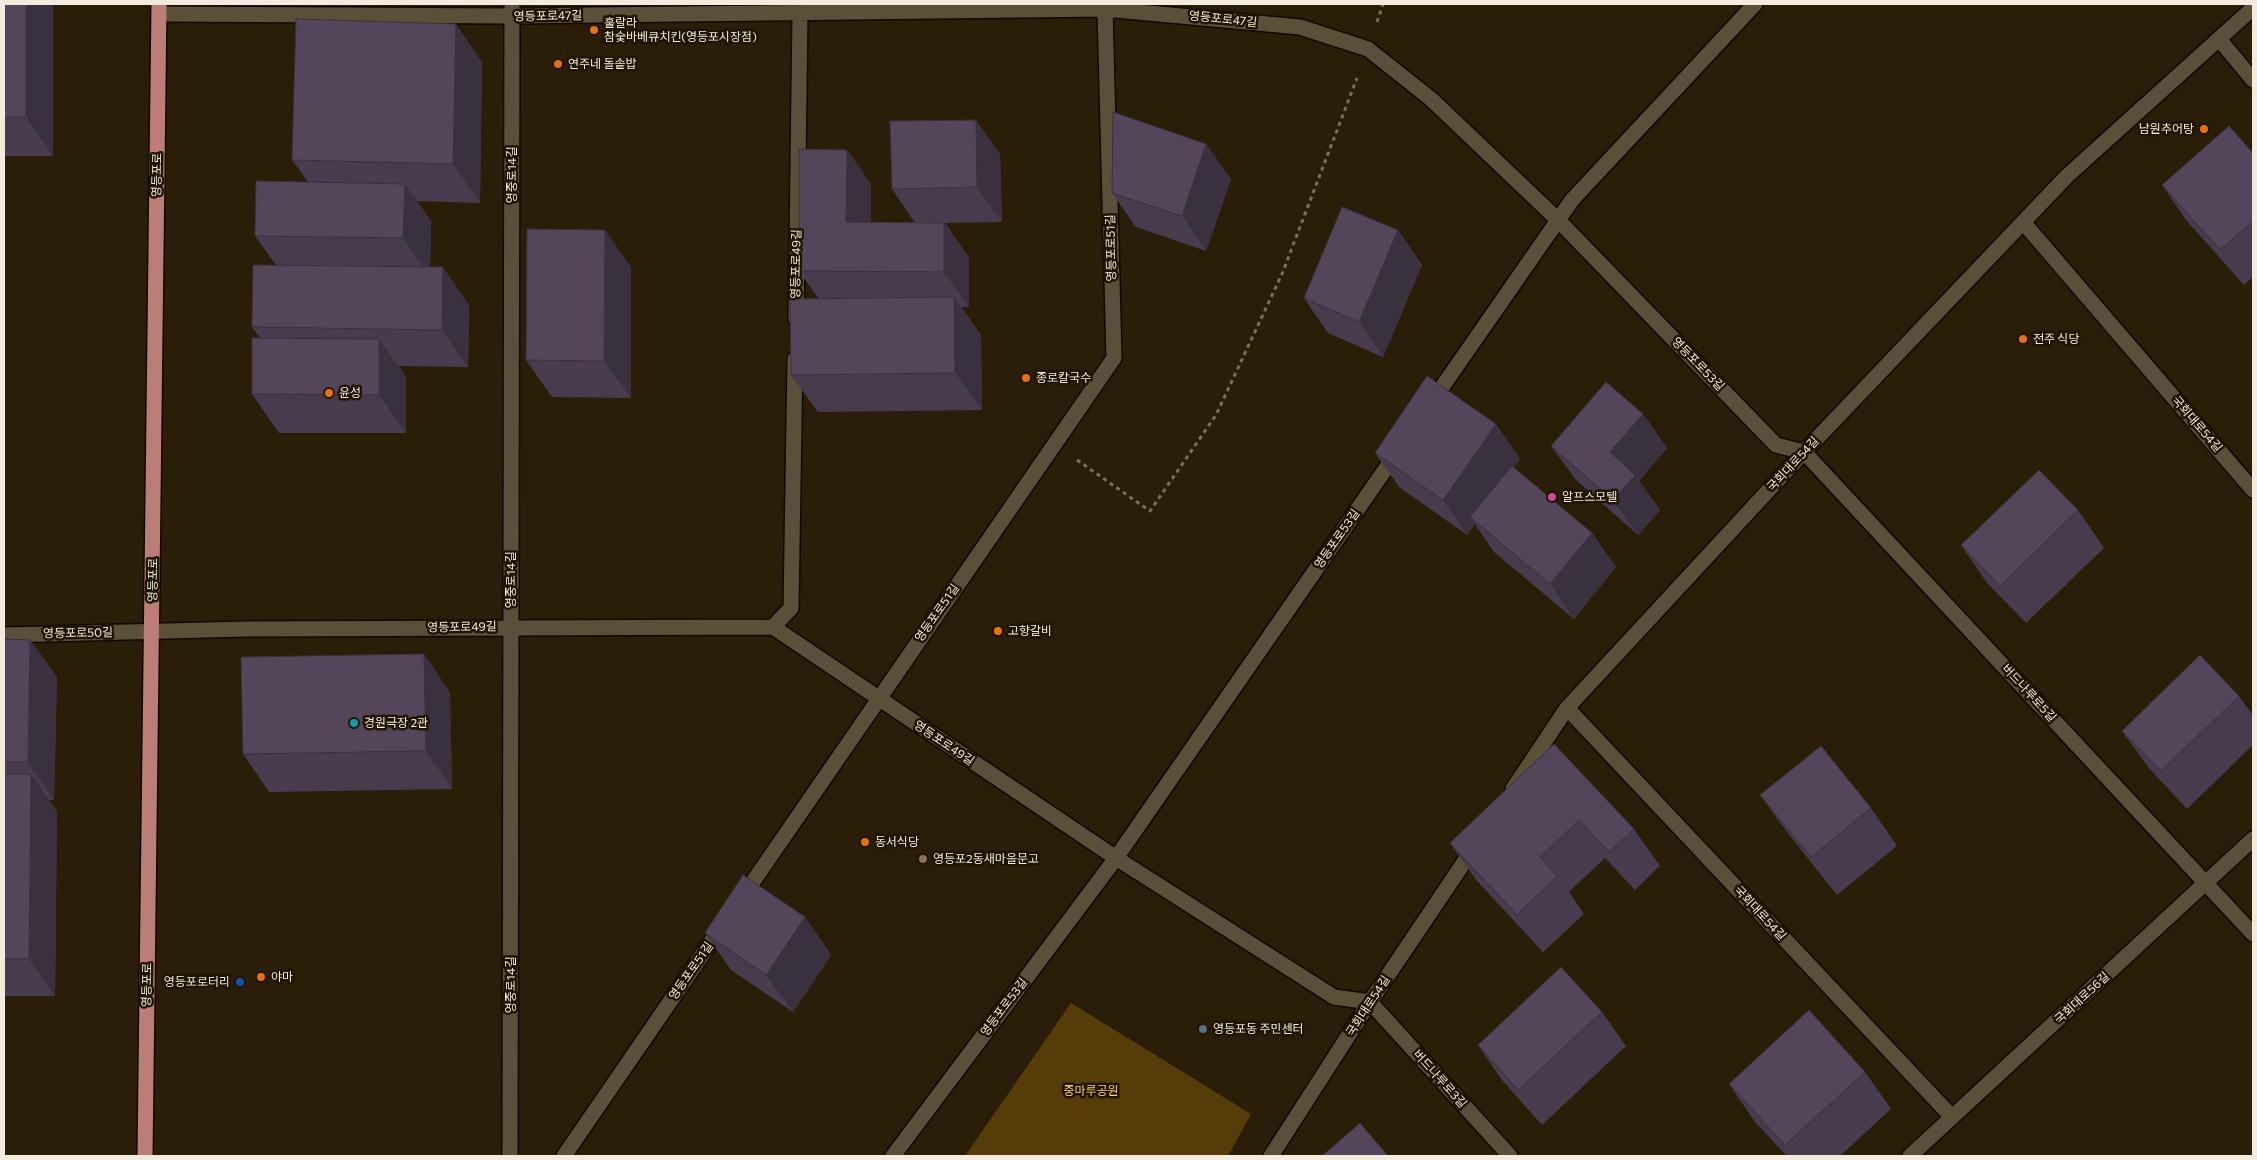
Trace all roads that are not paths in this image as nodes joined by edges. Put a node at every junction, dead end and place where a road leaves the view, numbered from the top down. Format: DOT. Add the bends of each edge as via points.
graph roads {
  1 [pos="1755,4"];
  2 [pos="2253,8"];
  3 [pos="159,9"];
  4 [pos="1105,9"];
  5 [pos="512,10"];
  6 [pos="800,13"];
  7 [pos="2219,39"];
  8 [pos="2253,80"];
  9 [pos="1558,220"];
  10 [pos="2023,222"];
  11 [pos="1422,416"];
  12 [pos="1405,441"];
  13 [pos="1804,452"];
  14 [pos="2253,490"];
  15 [pos="511,627"];
  16 [pos="773,627"];
  17 [pos="152,632"];
  18 [pos="4,634"];
  19 [pos="878,699"];
  20 [pos="1567,708"];
  21 [pos="1507,798"];
  22 [pos="1485,830"];
  23 [pos="2253,839"];
  24 [pos="1116,858"];
  25 [pos="2206,883"];
  26 [pos="2253,934"];
  27 [pos="1370,1002"];
  28 [pos="1952,1117"];
  29 [pos="145,1156"];
  30 [pos="510,1156"];
  31 [pos="564,1156"];
  32 [pos="893,1156"];
  33 [pos="1271,1156"];
  34 [pos="1510,1156"];
  35 [pos="1910,1156"];
  1 -- 9 [label="street" via="1572,200"];
  2 -- 7 [label="street, 국회대로54길"];
  3 -- 5 [label="street, 영등포로47길"];
  3 -- 17 [label="main road, 영등포로"];
  4 -- 6 [label="street, 영등포로47길"];
  4 -- 9 [label="street, 영등포로47길" via="1300,27 1368,49 1431,99"];
  4 -- 19 [label="street, 영등포로51길" via="1114,358"];
  5 -- 6 [label="street, 영등포로47길"];
  5 -- 15 [label="street, 영중로14길"];
  6 -- 16 [label="street, 영등포로49길" via="791,608"];
  7 -- 8 [label="street"];
  7 -- 10 [label="street, 국회대로54길" via="2067,176"];
  9 -- 11 [label="street"];
  9 -- 13 [label="street, 영등포로53길" via="1776,445"];
  10 -- 13 [label="street, 국회대로54길"];
  10 -- 14 [label="street, 국회대로54길"];
  12 -- 24 [label="street, 영등포로53길"];
  13 -- 20 [label="street, 국회대로54길"];
  13 -- 25 [label="street, 버드나루로5길"];
  15 -- 16 [label="street, 영등포로49길"];
  15 -- 17 [label="street, 영등포로49길"];
  15 -- 30 [label="street, 영중로14길"];
  16 -- 19 [label="street, 영등포로49길"];
  17 -- 18 [label="street, 영등포로50길"];
  17 -- 29 [label="main road, 영등포로"];
  19 -- 24 [label="street, 영등포로49길"];
  19 -- 31 [label="street, 영등포로51길"];
  20 -- 21 [label="street, 국회대로54길"];
  20 -- 28 [label="street, 국회대로54길"];
  22 -- 27 [label="street, 국회대로54길"];
  23 -- 25 [label="street, 국회대로56길"];
  24 -- 27 [label="street" via="1334,997"];
  24 -- 32 [label="street, 영등포로53길"];
  25 -- 26 [label="street, 버드나루로5길"];
  25 -- 28 [label="street, 국회대로56길"];
  27 -- 33 [label="street, 국회대로54길"];
  27 -- 34 [label="street, 버드나루로3길"];
  28 -- 35 [label="street, 국회대로56길"];
}
